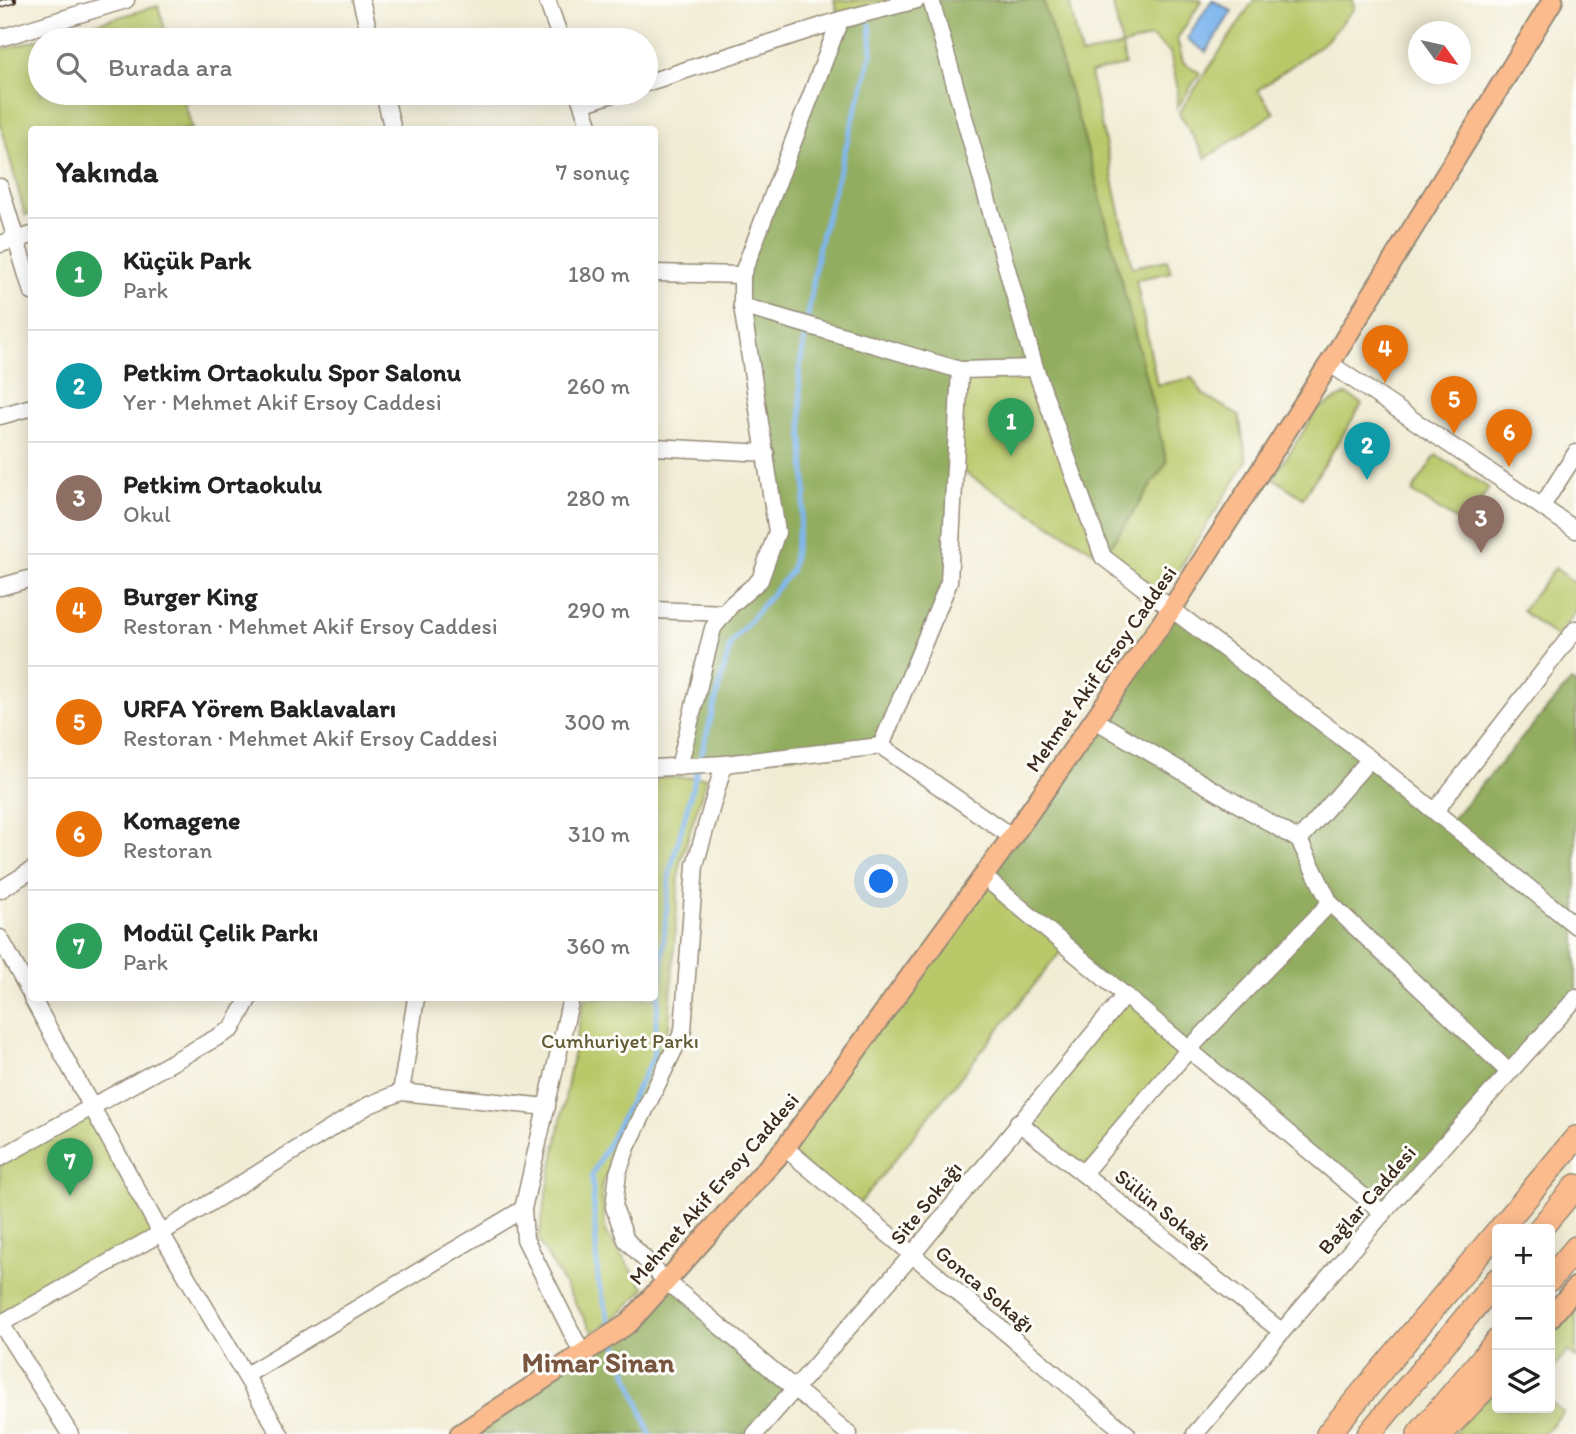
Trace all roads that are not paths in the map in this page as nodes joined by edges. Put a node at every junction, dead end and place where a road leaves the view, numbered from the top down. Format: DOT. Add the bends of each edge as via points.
graph roads {
  1 [pos="126,0"];
  2 [pos="361,0"];
  3 [pos="547,0"];
  4 [pos="917,0"];
  5 [pos="931,0"];
  6 [pos="1553,0"];
  7 [pos="840,20"];
  8 [pos="33,28"];
  9 [pos="368,28"];
  10 [pos="557,28"];
  11 [pos="28,30"];
  12 [pos="0,38"];
  13 [pos="658,79"];
  14 [pos="387,105"];
  15 [pos="582,105"];
  16 [pos="392,126"];
  17 [pos="589,126"];
  18 [pos="0,187"];
  19 [pos="28,236"];
  20 [pos="7,242"];
  21 [pos="658,273"];
  22 [pos="743,275"];
  23 [pos="28,284"];
  24 [pos="742,306"];
  25 [pos="1329,363"];
  26 [pos="1035,368"];
  27 [pos="960,370"];
  28 [pos="28,408"];
  29 [pos="0,416"];
  30 [pos="658,447"];
  31 [pos="766,453"];
  32 [pos="1576,453"];
  33 [pos="1542,506"];
  34 [pos="1576,530"];
  35 [pos="28,579"];
  36 [pos="0,587"];
  37 [pos="658,610"];
  38 [pos="1171,610"];
  39 [pos="725,613"];
  40 [pos="1576,629"];
  41 [pos="1096,720"];
  42 [pos="881,746"];
  43 [pos="1370,759"];
  44 [pos="723,764"];
  45 [pos="679,767"];
  46 [pos="658,768"];
  47 [pos="1435,811"];
  48 [pos="1012,837"];
  49 [pos="1298,840"];
  50 [pos="28,872"];
  51 [pos="983,876"];
  52 [pos="0,890"];
  53 [pos="1329,903"];
  54 [pos="1576,926"];
  55 [pos="0,938"];
  56 [pos="28,990"];
  57 [pos="1125,995"];
  58 [pos="1576,998"];
  59 [pos="34,1001"];
  60 [pos="247,1001"];
  61 [pos="415,1001"];
  62 [pos="570,1001"];
  63 [pos="1190,1048"];
  64 [pos="1508,1072"];
  65 [pos="401,1092"];
  66 [pos="92,1106"];
  67 [pos="547,1107"];
  68 [pos="1018,1122"];
  69 [pos="1576,1138"];
  70 [pos="785,1148"];
  71 [pos="0,1158"];
  72 [pos="1083,1174"];
  73 [pos="1576,1186"];
  74 [pos="523,1209"];
  75 [pos="1383,1213"];
  76 [pos="1504,1224"];
  77 [pos="1544,1224"];
  78 [pos="161,1233"];
  79 [pos="1492,1238"];
  80 [pos="1576,1248"];
  81 [pos="912,1255"];
  82 [pos="1555,1273"];
  83 [pos="667,1281"];
  84 [pos="1492,1286"];
  85 [pos="1576,1287"];
  86 [pos="1555,1312"];
  87 [pos="0,1323"];
  88 [pos="1281,1331"];
  89 [pos="1492,1347"];
  90 [pos="583,1355"];
  91 [pos="246,1375"];
  92 [pos="1492,1381"];
  93 [pos="1492,1387"];
  94 [pos="795,1388"];
  95 [pos="70,1434"];
  96 [pos="280,1434"];
  97 [pos="460,1434"];
  98 [pos="755,1434"];
  99 [pos="849,1434"];
  100 [pos="1127,1434"];
  101 [pos="1195,1434"];
  102 [pos="1328,1434"];
  103 [pos="1369,1434"];
  104 [pos="1419,1434"];
  105 [pos="1441,1434"];
  106 [pos="1453,1434"];
  1 -- 8 [label="street"];
  2 -- 9 [label="street"];
  3 -- 10 [label="street"];
  4 -- 7 [label="street"];
  5 -- 26 [label="street"];
  6 -- 25 [label="main road, Mehmet Akif Ersoy Caddesi"];
  7 -- 13 [label="street"];
  7 -- 22 [label="street"];
  11 -- 12 [label="street"];
  14 -- 16 [label="street"];
  15 -- 17 [label="street"];
  18 -- 20 [label="street"];
  19 -- 20 [label="street"];
  20 -- 23 [label="street"];
  21 -- 22 [label="street"];
  22 -- 24 [label="street"];
  24 -- 27 [label="street"];
  24 -- 31 [label="street"];
  25 -- 33 [label="street"];
  25 -- 38 [label="main road, Mehmet Akif Ersoy Caddesi"];
  26 -- 27 [label="street"];
  26 -- 38 [label="street" via="1103,557"];
  27 -- 42 [label="street" via="950,582"];
  28 -- 29 [label="street"];
  30 -- 31 [label="street"];
  31 -- 39 [label="street" via="777,532 760,580"];
  32 -- 33 [label="street"];
  33 -- 34 [label="street"];
  35 -- 36 [label="street"];
  37 -- 39 [label="street"];
  38 -- 41 [label="main road, Mehmet Akif Ersoy Caddesi"];
  38 -- 43 [label="street"];
  39 -- 45 [label="street" via="713,628"];
  40 -- 47 [label="street"];
  41 -- 48 [label="main road, Mehmet Akif Ersoy Caddesi"];
  41 -- 49 [label="street"];
  42 -- 44 [label="street"];
  42 -- 48 [label="street"];
  43 -- 47 [label="street"];
  43 -- 49 [label="street"];
  44 -- 45 [label="street"];
  44 -- 83 [label="street" via="695,864 683,1031 627,1147 614,1207 626,1240"];
  45 -- 46 [label="street"];
  47 -- 54 [label="street"];
  48 -- 51 [label="main road, Mehmet Akif Ersoy Caddesi"];
  49 -- 53 [label="street"];
  50 -- 52 [label="street"];
  51 -- 57 [label="street"];
  51 -- 70 [label="main road, Mehmet Akif Ersoy Caddesi"];
  53 -- 63 [label="street"];
  53 -- 64 [label="street"];
  55 -- 56 [label="street"];
  57 -- 63 [label="street"];
  57 -- 68 [label="street, Site Sokağı"];
  58 -- 64 [label="street, Bağlar Caddesi"];
  59 -- 66 [label="street"];
  60 -- 66 [label="street" via="232,1030"];
  61 -- 65 [label="street"];
  62 -- 67 [label="street"];
  63 -- 72 [label="street"];
  63 -- 75 [label="street"];
  64 -- 75 [label="street, Bağlar Caddesi"];
  65 -- 67 [label="street"];
  65 -- 78 [label="street" via="369,1105"];
  66 -- 71 [label="street"];
  66 -- 78 [label="street"];
  67 -- 74 [label="street"];
  68 -- 72 [label="street, Sülün Sokağı"];
  68 -- 81 [label="street, Site Sokağı"];
  69 -- 76 [label="highway"];
  70 -- 81 [label="street, Gonca Sokağı"];
  70 -- 83 [label="main road, Mehmet Akif Ersoy Caddesi"];
  72 -- 88 [label="street, Sülün Sokağı"];
  73 -- 77 [label="highway"];
  74 -- 90 [label="street" via="525,1239"];
  74 -- 91 [label="street"];
  75 -- 88 [label="street, Bağlar Caddesi"];
  78 -- 87 [label="street"];
  78 -- 91 [label="street"];
  79 -- 102 [label="highway"];
  80 -- 82 [label="highway"];
  81 -- 94 [label="street, Site Sokağı"];
  81 -- 100 [label="street, Gonca Sokağı"];
  83 -- 90 [label="main road, Mehmet Akif Ersoy Caddesi" via="629,1323"];
  83 -- 94 [label="street"];
  84 -- 103 [label="highway"];
  85 -- 86 [label="main road"];
  87 -- 95 [label="street"];
  88 -- 101 [label="street, Bağlar Caddesi"];
  89 -- 104 [label="highway"];
  90 -- 97 [label="main road, Mehmet Akif Ersoy Caddesi"];
  91 -- 96 [label="street"];
  92 -- 105 [label="highway"];
  93 -- 106 [label="main road"];
  94 -- 98 [label="street, Site Sokağı"];
  94 -- 99 [label="street"];
}
